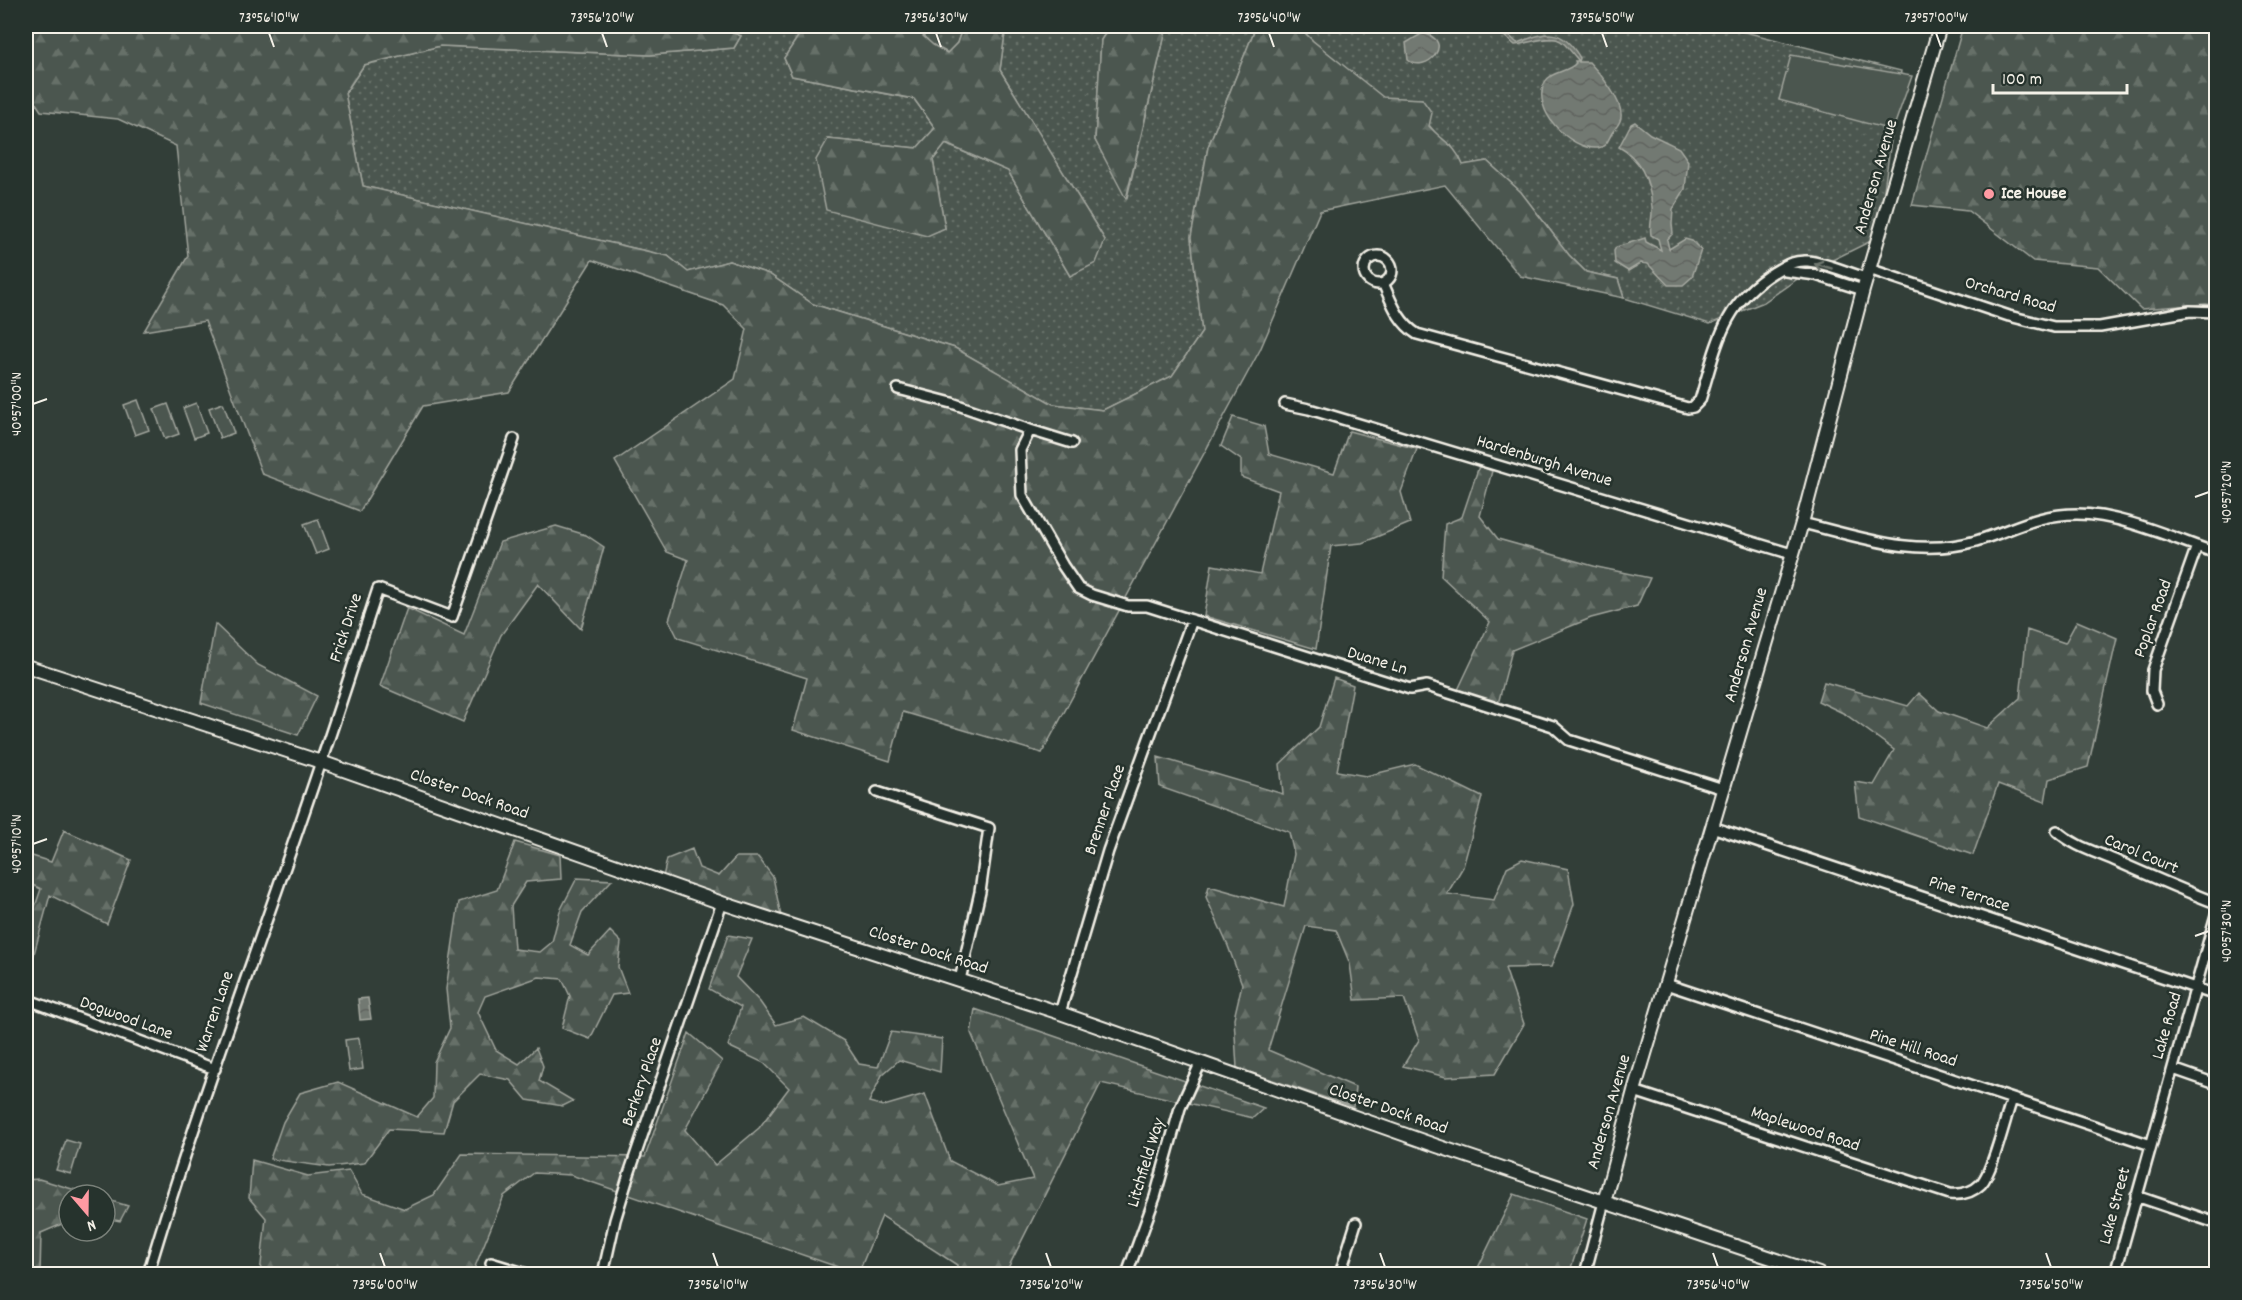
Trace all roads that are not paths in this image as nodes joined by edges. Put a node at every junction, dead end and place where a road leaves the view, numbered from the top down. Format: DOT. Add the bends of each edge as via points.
graph roads {
  1 [pos="1940,26"];
  2 [pos="1866,279"];
  3 [pos="1383,283"];
  4 [pos="2217,312"];
  5 [pos="898,389"];
  6 [pos="1285,404"];
  7 [pos="1030,430"];
  8 [pos="514,439"];
  9 [pos="1072,443"];
  10 [pos="1802,523"];
  11 [pos="2198,546"];
  12 [pos="2217,553"];
  13 [pos="1792,554"];
  14 [pos="1192,620"];
  15 [pos="26,666"];
  16 [pos="2157,704"];
  17 [pos="321,762"];
  18 [pos="1723,789"];
  19 [pos="877,792"];
  20 [pos="1712,827"];
  21 [pos="2057,831"];
  22 [pos="722,903"];
  23 [pos="2217,903"];
  24 [pos="2217,915"];
  25 [pos="960,980"];
  26 [pos="1666,984"];
  27 [pos="2196,988"];
  28 [pos="2217,995"];
  29 [pos="26,999"];
  30 [pos="1060,1013"];
  31 [pos="1201,1062"];
  32 [pos="215,1069"];
  33 [pos="2173,1069"];
  34 [pos="2217,1084"];
  35 [pos="1634,1091"];
  36 [pos="2012,1099"];
  37 [pos="2151,1145"];
  38 [pos="2136,1196"];
  39 [pos="1604,1202"];
  40 [pos="2217,1222"];
  41 [pos="1356,1223"];
  42 [pos="491,1263"];
  43 [pos="148,1275"];
  44 [pos="527,1275"];
  45 [pos="603,1275"];
  46 [pos="1127,1275"];
  47 [pos="1340,1275"];
  48 [pos="1585,1275"];
  49 [pos="1819,1275"];
  50 [pos="2115,1275"];
  1 -- 2 [label="main road, Anderson Avenue"];
  2 -- 3 [label="street, Orchard Road" via="1809,261 1789,262 1762,279 1730,313 1700,400 1688,408 1417,334 1398,317"];
  2 -- 4 [label="street, Orchard Road" via="2054,327 2100,327 2190,311"];
  2 -- 10 [label="main road, Anderson Avenue"];
  5 -- 7 [label="street"];
  6 -- 13 [label="street, Hardenburgh Avenue"];
  7 -- 9 [label="street"];
  7 -- 14 [label="street, Duane Ln" via="1020,450 1023,495 1078,588 1128,606 1147,606"];
  8 -- 17 [label="street, Frick Drive" via="452,618 378,588"];
  10 -- 11 [label="street" via="1886,544 1930,548 1977,540 2041,518 2078,514 2115,519"];
  10 -- 13 [label="main road, Anderson Avenue"];
  11 -- 12 [label="street"];
  11 -- 16 [label="street, Poplar Road" via="2153,670 2152,691"];
  13 -- 18 [label="main road, Anderson Avenue"];
  14 -- 18 [label="street, Duane Ln" via="1410,689 1438,689 1553,726 1569,740"];
  14 -- 30 [label="street, Brenner Place" via="1108,851"];
  15 -- 17 [label="main road, Closter Dock Road"];
  17 -- 22 [label="main road, Closter Dock Road"];
  17 -- 32 [label="street, Warren Lane"];
  18 -- 20 [label="main road, Anderson Avenue"];
  19 -- 25 [label="street" via="989,828 980,892"];
  20 -- 26 [label="main road, Anderson Avenue"];
  20 -- 27 [label="street, Pine Terrace"];
  21 -- 23 [label="street, Carol Court" via="2077,846"];
  22 -- 25 [label="main road, Closter Dock Road"];
  22 -- 45 [label="street, Berkery Place" via="615,1220"];
  24 -- 27 [label="street, Lake Road"];
  25 -- 30 [label="main road, Closter Dock Road"];
  26 -- 35 [label="main road, Anderson Avenue"];
  26 -- 36 [label="street, Pine Hill Road"];
  27 -- 28 [label="street, Pine Terrace"];
  27 -- 33 [label="street, Lake Road"];
  29 -- 32 [label="street, Dogwood Lane"];
  30 -- 31 [label="main road, Closter Dock Road"];
  31 -- 39 [label="main road, Closter Dock Road"];
  31 -- 46 [label="street, Litchfield Way" via="1180,1108 1155,1197"];
  32 -- 43 [label="street, Warren Lane"];
  33 -- 34 [label="street"];
  33 -- 37 [label="street, Lake Road"];
  35 -- 36 [label="street, Maplewood Road" via="1950,1194 1976,1189 1987,1176"];
  35 -- 39 [label="main road, Anderson Avenue"];
  36 -- 37 [label="street, Pine Hill Road"];
  37 -- 38 [label="street, Lake Street"];
  38 -- 40 [label="street"];
  38 -- 50 [label="street, Lake Street"];
  39 -- 48 [label="street, Anderson Avenue"];
  39 -- 49 [label="main road, Closter Dock Road"];
  41 -- 47 [label="street"];
  42 -- 44 [label="street"];
}
